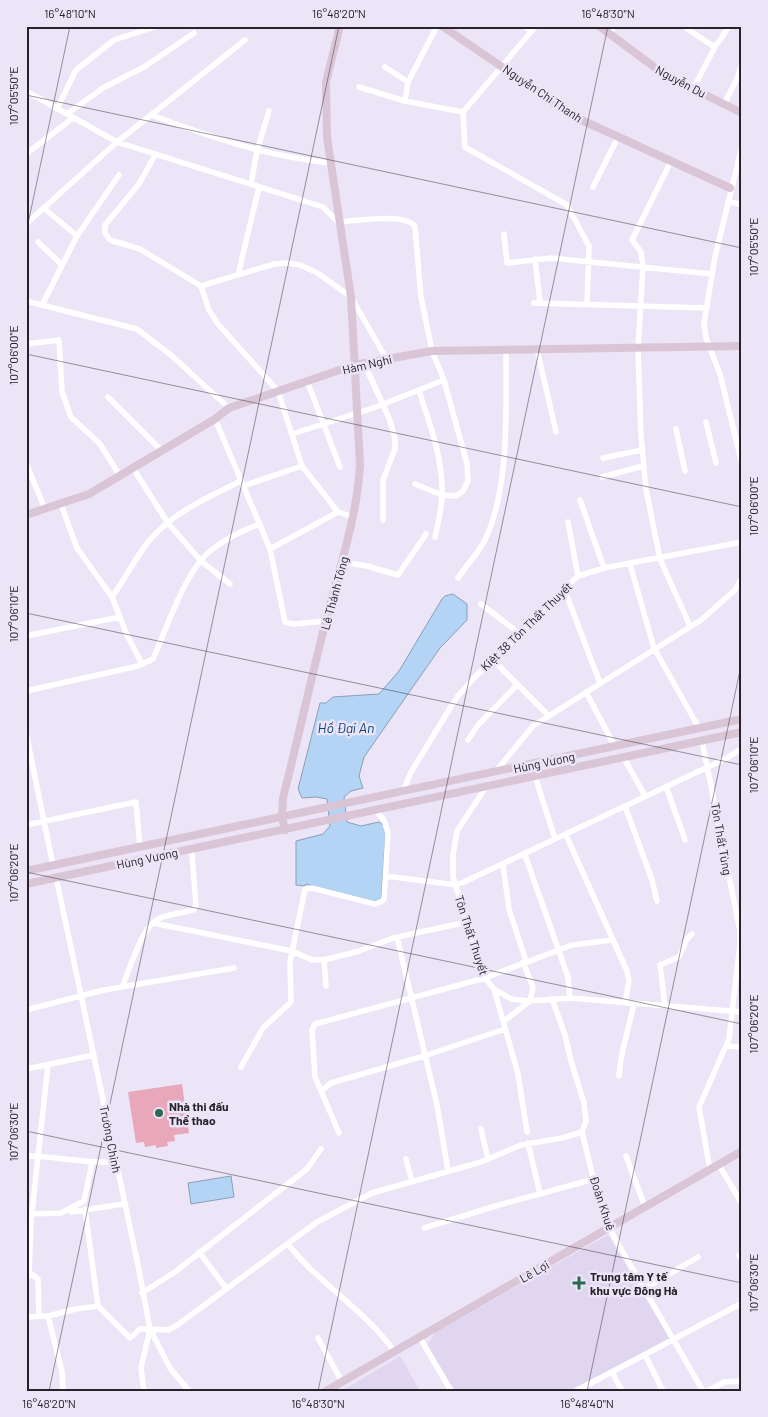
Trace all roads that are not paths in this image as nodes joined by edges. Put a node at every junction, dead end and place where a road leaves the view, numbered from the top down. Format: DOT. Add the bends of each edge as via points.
graph roads {
  1 [pos="158,26"];
  2 [pos="340,26"];
  3 [pos="437,26"];
  4 [pos="442,26"];
  5 [pos="523,26"];
  6 [pos="616,26"];
  7 [pos="682,26"];
  8 [pos="729,26"];
  9 [pos="600,27"];
  10 [pos="534,29"];
  11 [pos="608,33"];
  12 [pos="194,34"];
  13 [pos="245,40"];
  14 [pos="716,45"];
  15 [pos="742,63"];
  16 [pos="502,65"];
  17 [pos="385,67"];
  18 [pos="408,82"];
  19 [pos="359,87"];
  20 [pos="693,89"];
  21 [pos="26,90"];
  22 [pos="405,101"];
  23 [pos="724,104"];
  24 [pos="57,109"];
  25 [pos="269,111"];
  26 [pos="463,112"];
  27 [pos="742,113"];
  28 [pos="152,115"];
  29 [pos="70,116"];
  30 [pos="618,137"];
  31 [pos="117,142"];
  32 [pos="742,146"];
  33 [pos="256,151"];
  34 [pos="26,154"];
  35 [pos="155,155"];
  36 [pos="671,161"];
  37 [pos="330,162"];
  38 [pos="119,175"];
  39 [pos="251,184"];
  40 [pos="593,187"];
  41 [pos="259,188"];
  42 [pos="730,188"];
  43 [pos="728,201"];
  44 [pos="742,205"];
  45 [pos="45,209"];
  46 [pos="338,222"];
  47 [pos="26,224"];
  48 [pos="504,234"];
  49 [pos="77,236"];
  50 [pos="38,242"];
  51 [pos="535,259"];
  52 [pos="589,261"];
  53 [pos="62,265"];
  54 [pos="643,266"];
  55 [pos="712,274"];
  56 [pos="238,275"];
  57 [pos="201,286"];
  58 [pos="351,297"];
  59 [pos="26,301"];
  60 [pos="587,304"];
  61 [pos="42,305"];
  62 [pos="642,306"];
  63 [pos="707,308"];
  64 [pos="26,344"];
  65 [pos="711,346"];
  66 [pos="742,346"];
  67 [pos="638,348"];
  68 [pos="538,349"];
  69 [pos="506,350"];
  70 [pos="432,351"];
  71 [pos="386,358"];
  72 [pos="364,363"];
  73 [pos="354,365"];
  74 [pos="444,380"];
  75 [pos="307,381"];
  76 [pos="278,391"];
  77 [pos="419,391"];
  78 [pos="108,397"];
  79 [pos="383,404"];
  80 [pos="229,408"];
  81 [pos="357,413"];
  82 [pos="215,419"];
  83 [pos="706,422"];
  84 [pos="325,424"];
  85 [pos="676,429"];
  86 [pos="556,432"];
  87 [pos="292,434"];
  88 [pos="642,450"];
  89 [pos="162,451"];
  90 [pos="603,458"];
  91 [pos="26,463"];
  92 [pos="716,463"];
  93 [pos="742,464"];
  94 [pos="302,466"];
  95 [pos="643,466"];
  96 [pos="340,467"];
  97 [pos="133,468"];
  98 [pos="685,471"];
  99 [pos="120,476"];
  100 [pos="602,478"];
  101 [pos="242,484"];
  102 [pos="415,484"];
  103 [pos="442,495"];
  104 [pos="580,500"];
  105 [pos="61,504"];
  106 [pos="45,508"];
  107 [pos="338,512"];
  108 [pos="26,514"];
  109 [pos="354,518"];
  110 [pos="383,520"];
  111 [pos="168,522"];
  112 [pos="568,522"];
  113 [pos="260,524"];
  114 [pos="426,534"];
  115 [pos="435,537"];
  116 [pos="742,542"];
  117 [pos="270,549"];
  118 [pos="660,559"];
  119 [pos="201,561"];
  120 [pos="342,562"];
  121 [pos="630,564"];
  122 [pos="604,568"];
  123 [pos="578,576"];
  124 [pos="458,578"];
  125 [pos="742,578"];
  126 [pos="230,584"];
  127 [pos="564,588"];
  128 [pos="112,597"];
  129 [pos="481,604"];
  130 [pos="120,617"];
  131 [pos="326,621"];
  132 [pos="690,626"];
  133 [pos="520,634"];
  134 [pos="26,636"];
  135 [pos="654,648"];
  136 [pos="493,660"];
  137 [pos="142,664"];
  138 [pos="600,683"];
  139 [pos="517,685"];
  140 [pos="26,691"];
  141 [pos="586,692"];
  142 [pos="549,716"];
  143 [pos="742,720"];
  144 [pos="699,728"];
  145 [pos="742,732"];
  146 [pos="26,733"];
  147 [pos="468,740"];
  148 [pos="702,741"];
  149 [pos="616,747"];
  150 [pos="742,748"];
  151 [pos="28,751"];
  152 [pos="621,758"];
  153 [pos="706,768"];
  154 [pos="496,771"];
  155 [pos="535,776"];
  156 [pos="666,786"];
  157 [pos="486,787"];
  158 [pos="403,792"];
  159 [pos="645,796"];
  160 [pos="624,806"];
  161 [pos="376,811"];
  162 [pos="282,817"];
  163 [pos="45,820"];
  164 [pos="26,825"];
  165 [pos="285,830"];
  166 [pos="566,835"];
  167 [pos="186,836"];
  168 [pos="555,840"];
  169 [pos="685,840"];
  170 [pos="140,846"];
  171 [pos="189,849"];
  172 [pos="525,855"];
  173 [pos="143,859"];
  174 [pos="53,865"];
  175 [pos="503,865"];
  176 [pos="26,871"];
  177 [pos="386,876"];
  178 [pos="56,877"];
  179 [pos="26,884"];
  180 [pos="456,885"];
  181 [pos="657,901"];
  182 [pos="153,922"];
  183 [pos="466,922"];
  184 [pos="692,934"];
  185 [pos="397,937"];
  186 [pos="613,940"];
  187 [pos="559,949"];
  188 [pos="292,950"];
  189 [pos="324,959"];
  190 [pos="524,962"];
  191 [pos="234,968"];
  192 [pos="485,978"];
  193 [pos="326,986"];
  194 [pos="122,987"];
  195 [pos="494,989"];
  196 [pos="81,997"];
  197 [pos="409,997"];
  198 [pos="570,998"];
  199 [pos="552,999"];
  200 [pos="530,1001"];
  201 [pos="625,1003"];
  202 [pos="634,1004"];
  203 [pos="665,1006"];
  204 [pos="26,1010"];
  205 [pos="732,1011"];
  206 [pos="742,1012"];
  207 [pos="504,1020"];
  208 [pos="505,1029"];
  209 [pos="726,1046"];
  210 [pos="742,1047"];
  211 [pos="94,1055"];
  212 [pos="424,1056"];
  213 [pos="48,1065"];
  214 [pos="241,1067"];
  215 [pos="26,1069"];
  216 [pos="619,1076"];
  217 [pos="321,1091"];
  218 [pos="481,1129"];
  219 [pos="527,1132"];
  220 [pos="582,1132"];
  221 [pos="339,1133"];
  222 [pos="528,1143"];
  223 [pos="321,1150"];
  224 [pos="742,1151"];
  225 [pos="26,1156"];
  226 [pos="39,1156"];
  227 [pos="626,1156"];
  228 [pos="406,1159"];
  229 [pos="488,1159"];
  230 [pos="116,1162"];
  231 [pos="92,1163"];
  232 [pos="719,1165"];
  233 [pos="710,1170"];
  234 [pos="448,1171"];
  235 [pos="594,1179"];
  236 [pos="412,1181"];
  237 [pos="540,1194"];
  238 [pos="124,1204"];
  239 [pos="742,1204"];
  240 [pos="645,1207"];
  241 [pos="85,1209"];
  242 [pos="30,1213"];
  243 [pos="61,1213"];
  244 [pos="424,1228"];
  245 [pos="609,1228"];
  246 [pos="288,1244"];
  247 [pos="199,1252"];
  248 [pos="698,1257"];
  249 [pos="28,1276"];
  250 [pos="226,1288"];
  251 [pos="644,1289"];
  252 [pos="142,1293"];
  253 [pos="742,1302"];
  254 [pos="98,1306"];
  255 [pos="40,1316"];
  256 [pos="48,1316"];
  257 [pos="26,1317"];
  258 [pos="150,1329"];
  259 [pos="419,1336"];
  260 [pos="318,1338"];
  261 [pos="674,1340"];
  262 [pos="394,1351"];
  263 [pos="645,1355"];
  264 [pos="612,1372"];
  265 [pos="742,1381"];
  266 [pos="342,1382"];
  267 [pos="63,1391"];
  268 [pos="144,1391"];
  269 [pos="189,1391"];
  270 [pos="326,1391"];
  271 [pos="451,1391"];
  272 [pos="576,1391"];
  273 [pos="622,1391"];
  274 [pos="663,1391"];
  275 [pos="703,1391"];
  276 [pos="708,1391"];
  1 -- 24 [label="street" via="114,40 76,70"];
  2 -- 37 [label="street, Lê Thánh Tông" via="326,82"];
  3 -- 18 [label="street"];
  4 -- 16 [label="street, Nguyễn Chí Thanh"];
  5 -- 10 [label="street"];
  6 -- 11 [label="street"];
  7 -- 14 [label="street"];
  8 -- 14 [label="street"];
  9 -- 11 [label="street, Nguyễn Du"];
  10 -- 16 [label="street"];
  11 -- 20 [label="street, Nguyễn Du" via="665,75"];
  12 -- 29 [label="street" via="144,67 103,88"];
  13 -- 28 [label="street"];
  14 -- 20 [label="street"];
  15 -- 23 [label="street"];
  16 -- 26 [label="street"];
  16 -- 30 [label="street, Nguyễn Chí Thanh" via="577,118"];
  17 -- 18 [label="street"];
  18 -- 22 [label="street"];
  19 -- 22 [label="street"];
  20 -- 23 [label="street, Nguyễn Du"];
  21 -- 24 [label="street"];
  22 -- 26 [label="street"];
  23 -- 27 [label="street, Nguyễn Du"];
  24 -- 29 [label="street"];
  25 -- 33 [label="street"];
  26 -- 52 [label="street" via="465,146 567,205 589,246"];
  28 -- 31 [label="street"];
  28 -- 33 [label="street"];
  29 -- 31 [label="street"];
  29 -- 34 [label="street"];
  30 -- 36 [label="street, Nguyễn Chí Thanh"];
  30 -- 40 [label="street"];
  31 -- 35 [label="street"];
  31 -- 45 [label="street"];
  32 -- 42 [label="street"];
  33 -- 37 [label="street"];
  33 -- 39 [label="street"];
  35 -- 39 [label="street"];
  35 -- 57 [label="street" via="139,184 105,225 104,233 110,240 140,249"];
  36 -- 42 [label="street, Nguyễn Chí Thanh"];
  36 -- 54 [label="street" via="632,240 641,252"];
  37 -- 46 [label="street, Lê Thánh Tông"];
  38 -- 49 [label="street"];
  39 -- 41 [label="street"];
  41 -- 46 [label="street" via="323,207"];
  41 -- 56 [label="street"];
  42 -- 43 [label="street"];
  43 -- 44 [label="street"];
  43 -- 55 [label="street"];
  45 -- 47 [label="street"];
  45 -- 49 [label="street"];
  46 -- 58 [label="street, Lê Thánh Tông"];
  46 -- 70 [label="street" via="406,219 414,224 421,297"];
  48 -- 51 [label="street" via="507,263"];
  49 -- 53 [label="street"];
  50 -- 53 [label="street"];
  51 -- 52 [label="street"];
  51 -- 60 [label="street" via="537,303"];
  52 -- 54 [label="street"];
  52 -- 60 [label="street"];
  53 -- 61 [label="street"];
  54 -- 55 [label="street"];
  54 -- 62 [label="street"];
  55 -- 63 [label="street"];
  56 -- 57 [label="street"];
  56 -- 58 [label="street" via="274,264 294,263 316,272"];
  57 -- 76 [label="street" via="218,324"];
  58 -- 71 [label="street"];
  58 -- 73 [label="street, Lê Thánh Tông"];
  59 -- 61 [label="street"];
  60 -- 62 [label="street"];
  61 -- 80 [label="street" via="137,329"];
  62 -- 63 [label="street"];
  62 -- 67 [label="street"];
  63 -- 65 [label="street" via="705,331"];
  64 -- 99 [label="street" via="59,340 62,392 71,417 100,444"];
  65 -- 66 [label="street, Hàm Nghi"];
  65 -- 67 [label="street, Hàm Nghi"];
  65 -- 93 [label="street"];
  67 -- 68 [label="street, Hàm Nghi"];
  67 -- 88 [label="street"];
  68 -- 69 [label="street, Hàm Nghi"];
  68 -- 86 [label="street"];
  69 -- 70 [label="street, Hàm Nghi"];
  69 -- 124 [label="street" via="505,453 493,515 484,541"];
  70 -- 71 [label="street, Hàm Nghi"];
  70 -- 74 [label="street"];
  71 -- 72 [label="street, Hàm Nghi"];
  72 -- 73 [label="street, Hàm Nghi"];
  72 -- 79 [label="street"];
  73 -- 75 [label="street, Hàm Nghi"];
  73 -- 81 [label="street, Lê Thánh Tông"];
  74 -- 77 [label="street"];
  74 -- 103 [label="street" via="468,475 466,487 459,495"];
  75 -- 76 [label="street, Hàm Nghi"];
  75 -- 84 [label="street"];
  76 -- 80 [label="street, Hàm Nghi"];
  76 -- 87 [label="street"];
  77 -- 79 [label="street"];
  77 -- 103 [label="street" via="435,443"];
  78 -- 89 [label="street"];
  79 -- 81 [label="street"];
  79 -- 110 [label="street" via="396,444 383,480"];
  80 -- 82 [label="street, Hàm Nghi"];
  81 -- 84 [label="street"];
  81 -- 109 [label="street, Lê Thánh Tông" via="360,465"];
  82 -- 89 [label="street, Hàm Nghi"];
  82 -- 101 [label="street"];
  83 -- 92 [label="street"];
  84 -- 87 [label="street"];
  84 -- 96 [label="street"];
  85 -- 98 [label="street"];
  87 -- 94 [label="street"];
  88 -- 90 [label="street"];
  88 -- 95 [label="street"];
  89 -- 97 [label="street, Hàm Nghi"];
  91 -- 106 [label="street"];
  94 -- 101 [label="street"];
  94 -- 107 [label="street"];
  95 -- 100 [label="street"];
  95 -- 118 [label="street"];
  97 -- 99 [label="street, Hàm Nghi"];
  97 -- 111 [label="street"];
  99 -- 105 [label="street, Hàm Nghi" via="90,494"];
  101 -- 111 [label="street" via="200,501"];
  101 -- 113 [label="street"];
  102 -- 103 [label="street"];
  103 -- 115 [label="street"];
  104 -- 122 [label="street"];
  105 -- 106 [label="street, Hàm Nghi"];
  105 -- 128 [label="street" via="77,548"];
  106 -- 108 [label="street, Hàm Nghi"];
  107 -- 109 [label="street"];
  107 -- 117 [label="street"];
  109 -- 120 [label="street, Lê Thánh Tông"];
  111 -- 119 [label="street"];
  111 -- 128 [label="street" via="149,542"];
  112 -- 123 [label="street"];
  113 -- 117 [label="street"];
  113 -- 119 [label="street" via="225,540"];
  114 -- 120 [label="street" via="406,568 398,575"];
  116 -- 118 [label="street, Kiệt 38 Tôn Thất Thuyết"];
  117 -- 131 [label="street" via="285,622"];
  118 -- 121 [label="street, Kiệt 38 Tôn Thất Thuyết"];
  118 -- 132 [label="street"];
  119 -- 126 [label="street"];
  119 -- 137 [label="street" via="194,569 153,659"];
  120 -- 131 [label="street, Lê Thánh Tông"];
  121 -- 122 [label="street, Kiệt 38 Tôn Thất Thuyết"];
  121 -- 135 [label="street"];
  122 -- 123 [label="street, Kiệt 38 Tôn Thất Thuyết"];
  123 -- 127 [label="street, Kiệt 38 Tôn Thất Thuyết"];
  125 -- 132 [label="street" via="718,606"];
  127 -- 133 [label="street, Kiệt 38 Tôn Thất Thuyết"];
  127 -- 138 [label="street"];
  128 -- 130 [label="street"];
  129 -- 133 [label="street"];
  130 -- 134 [label="street"];
  130 -- 137 [label="street"];
  131 -- 162 [label="street, Lê Thánh Tông" via="283,798"];
  132 -- 135 [label="street"];
  133 -- 136 [label="street, Kiệt 38 Tôn Thất Thuyết"];
  135 -- 138 [label="street"];
  135 -- 144 [label="street"];
  136 -- 139 [label="street"];
  136 -- 158 [label="street, Kiệt 38 Tôn Thất Thuyết" via="457,697 411,772"];
  137 -- 140 [label="street"];
  138 -- 141 [label="street"];
  139 -- 142 [label="street"];
  139 -- 147 [label="street" via="478,725"];
  141 -- 142 [label="street"];
  141 -- 149 [label="street"];
  142 -- 154 [label="street" via="534,726"];
  143 -- 144 [label="street, Hùng Vương"];
  144 -- 148 [label="street"];
  144 -- 149 [label="street, Hùng Vương"];
  145 -- 148 [label="street, Hùng Vương"];
  146 -- 151 [label="street"];
  148 -- 152 [label="street, Hùng Vương"];
  148 -- 153 [label="street, Tôn Thất Tùng"];
  149 -- 152 [label="street"];
  149 -- 154 [label="street, Hùng Vương"];
  150 -- 153 [label="street"];
  151 -- 163 [label="street"];
  152 -- 155 [label="street, Hùng Vương"];
  152 -- 159 [label="street"];
  153 -- 156 [label="street"];
  153 -- 205 [label="street, Tôn Thất Tùng" via="740,931"];
  154 -- 157 [label="street"];
  154 -- 158 [label="street, Hùng Vương"];
  155 -- 157 [label="street, Hùng Vương"];
  155 -- 168 [label="street"];
  156 -- 159 [label="street"];
  156 -- 169 [label="street"];
  157 -- 161 [label="street, Hùng Vương"];
  157 -- 180 [label="street, Tôn Thất Thuyết" via="456,831 453,855"];
  158 -- 162 [label="street, Hùng Vương"];
  159 -- 160 [label="street"];
  160 -- 166 [label="street"];
  160 -- 181 [label="street"];
  161 -- 165 [label="street, Hùng Vương"];
  161 -- 177 [label="street" via="384,820 388,833"];
  162 -- 165 [label="street, Lê Thánh Tông"];
  162 -- 167 [label="street, Hùng Vương"];
  163 -- 164 [label="street"];
  163 -- 170 [label="street" via="136,802"];
  163 -- 174 [label="street"];
  165 -- 171 [label="street, Hùng Vương"];
  166 -- 168 [label="street"];
  166 -- 186 [label="street"];
  167 -- 170 [label="street, Hùng Vương"];
  167 -- 171 [label="street"];
  168 -- 172 [label="street"];
  170 -- 173 [label="street"];
  170 -- 174 [label="street, Hùng Vương"];
  171 -- 173 [label="street, Hùng Vương"];
  171 -- 182 [label="street" via="196,906 193,910 166,915"];
  172 -- 175 [label="street"];
  172 -- 187 [label="street"];
  173 -- 178 [label="street, Hùng Vương"];
  174 -- 176 [label="street, Hùng Vương"];
  174 -- 178 [label="street"];
  175 -- 180 [label="street"];
  175 -- 190 [label="street" via="509,909"];
  177 -- 180 [label="street"];
  177 -- 188 [label="street" via="384,898 375,904 305,888"];
  178 -- 179 [label="street, Hùng Vương"];
  178 -- 196 [label="street, Trường Chinh"];
  180 -- 183 [label="street, Tôn Thất Thuyết"];
  182 -- 188 [label="street"];
  182 -- 194 [label="street" via="141,941"];
  183 -- 185 [label="street"];
  183 -- 192 [label="street, Tôn Thất Thuyết"];
  184 -- 203 [label="street" via="679,957 660,965"];
  185 -- 189 [label="street"];
  185 -- 197 [label="street"];
  186 -- 187 [label="street" via="584,942"];
  186 -- 201 [label="street" via="627,971"];
  187 -- 190 [label="street"];
  187 -- 198 [label="street" via="568,977"];
  188 -- 189 [label="street" via="312,960"];
  188 -- 214 [label="street" via="291,1002 263,1028"];
  189 -- 193 [label="street"];
  190 -- 192 [label="street"];
  190 -- 200 [label="street" via="533,987"];
  191 -- 194 [label="street"];
  192 -- 195 [label="street, Tôn Thất Thuyết"];
  192 -- 197 [label="street"];
  194 -- 196 [label="street"];
  195 -- 200 [label="street, Tôn Thất Thuyết" via="512,999"];
  195 -- 207 [label="street"];
  196 -- 204 [label="street"];
  196 -- 211 [label="street, Trường Chinh"];
  197 -- 212 [label="street"];
  197 -- 217 [label="street" via="315,1024 312,1030 315,1077"];
  198 -- 199 [label="street, Tôn Thất Thuyết"];
  198 -- 201 [label="street, Tôn Thất Thuyết"];
  199 -- 200 [label="street, Tôn Thất Thuyết"];
  199 -- 220 [label="street, Đoàn Khuê" via="584,1102 586,1121"];
  200 -- 207 [label="street"];
  201 -- 202 [label="street, Tôn Thất Thuyết"];
  202 -- 203 [label="street, Tôn Thất Thuyết"];
  202 -- 216 [label="street"];
  203 -- 205 [label="street, Tôn Thất Thuyết"];
  205 -- 206 [label="street, Tôn Thất Thuyết"];
  205 -- 209 [label="street, Tôn Thất Tùng"];
  207 -- 208 [label="street"];
  208 -- 212 [label="street"];
  208 -- 219 [label="street" via="518,1074"];
  209 -- 210 [label="street"];
  209 -- 233 [label="street, Tôn Thất Tùng" via="699,1107"];
  211 -- 213 [label="street"];
  211 -- 230 [label="street, Trường Chinh"];
  212 -- 217 [label="street" via="330,1083"];
  212 -- 234 [label="street" via="437,1105"];
  213 -- 215 [label="street"];
  213 -- 226 [label="street"];
  217 -- 221 [label="street"];
  218 -- 229 [label="street"];
  220 -- 222 [label="street"];
  220 -- 235 [label="street, Đoàn Khuê"];
  222 -- 229 [label="street"];
  222 -- 237 [label="street"];
  223 -- 247 [label="street" via="307,1169"];
  224 -- 232 [label="street, Lê Lợi"];
  225 -- 226 [label="street"];
  226 -- 231 [label="street"];
  226 -- 242 [label="street"];
  227 -- 240 [label="street"];
  228 -- 236 [label="street"];
  229 -- 234 [label="street"];
  230 -- 231 [label="street"];
  230 -- 238 [label="street, Trường Chinh"];
  231 -- 243 [label="street" via="84,1202"];
  232 -- 233 [label="street, Lê Lợi"];
  232 -- 239 [label="street"];
  233 -- 240 [label="street, Lê Lợi"];
  234 -- 236 [label="street"];
  235 -- 237 [label="street"];
  235 -- 245 [label="street, Đoàn Khuê"];
  236 -- 246 [label="street" via="372,1193 317,1222"];
  237 -- 244 [label="street"];
  238 -- 241 [label="street"];
  238 -- 252 [label="street, Trường Chinh"];
  240 -- 245 [label="street, Lê Lợi"];
  241 -- 243 [label="street"];
  241 -- 254 [label="street"];
  242 -- 243 [label="street"];
  242 -- 249 [label="street"];
  245 -- 251 [label="street, Đoàn Khuê"];
  245 -- 259 [label="street, Lê Lợi"];
  246 -- 250 [label="street"];
  246 -- 262 [label="street" via="370,1321"];
  247 -- 250 [label="street"];
  247 -- 252 [label="street"];
  248 -- 251 [label="street"];
  249 -- 255 [label="street" via="38,1279"];
  250 -- 258 [label="street" via="176,1326 159,1331"];
  251 -- 261 [label="street, Đoàn Khuê"];
  252 -- 258 [label="street, Trường Chinh"];
  253 -- 261 [label="street"];
  254 -- 256 [label="street"];
  254 -- 258 [label="street" via="130,1338 140,1329"];
  255 -- 256 [label="street"];
  255 -- 257 [label="street"];
  256 -- 267 [label="street" via="62,1371"];
  258 -- 268 [label="street" via="141,1368"];
  258 -- 269 [label="street, Trường Chinh" via="170,1368"];
  259 -- 262 [label="street, Lê Lợi"];
  259 -- 271 [label="street"];
  260 -- 266 [label="street"];
  261 -- 263 [label="street"];
  261 -- 275 [label="street, Đoàn Khuê"];
  262 -- 266 [label="street, Lê Lợi"];
  263 -- 264 [label="street"];
  263 -- 274 [label="street"];
  264 -- 272 [label="street"];
  264 -- 273 [label="street"];
  265 -- 276 [label="street" via="724,1382"];
  266 -- 270 [label="street, Lê Lợi"];
}
